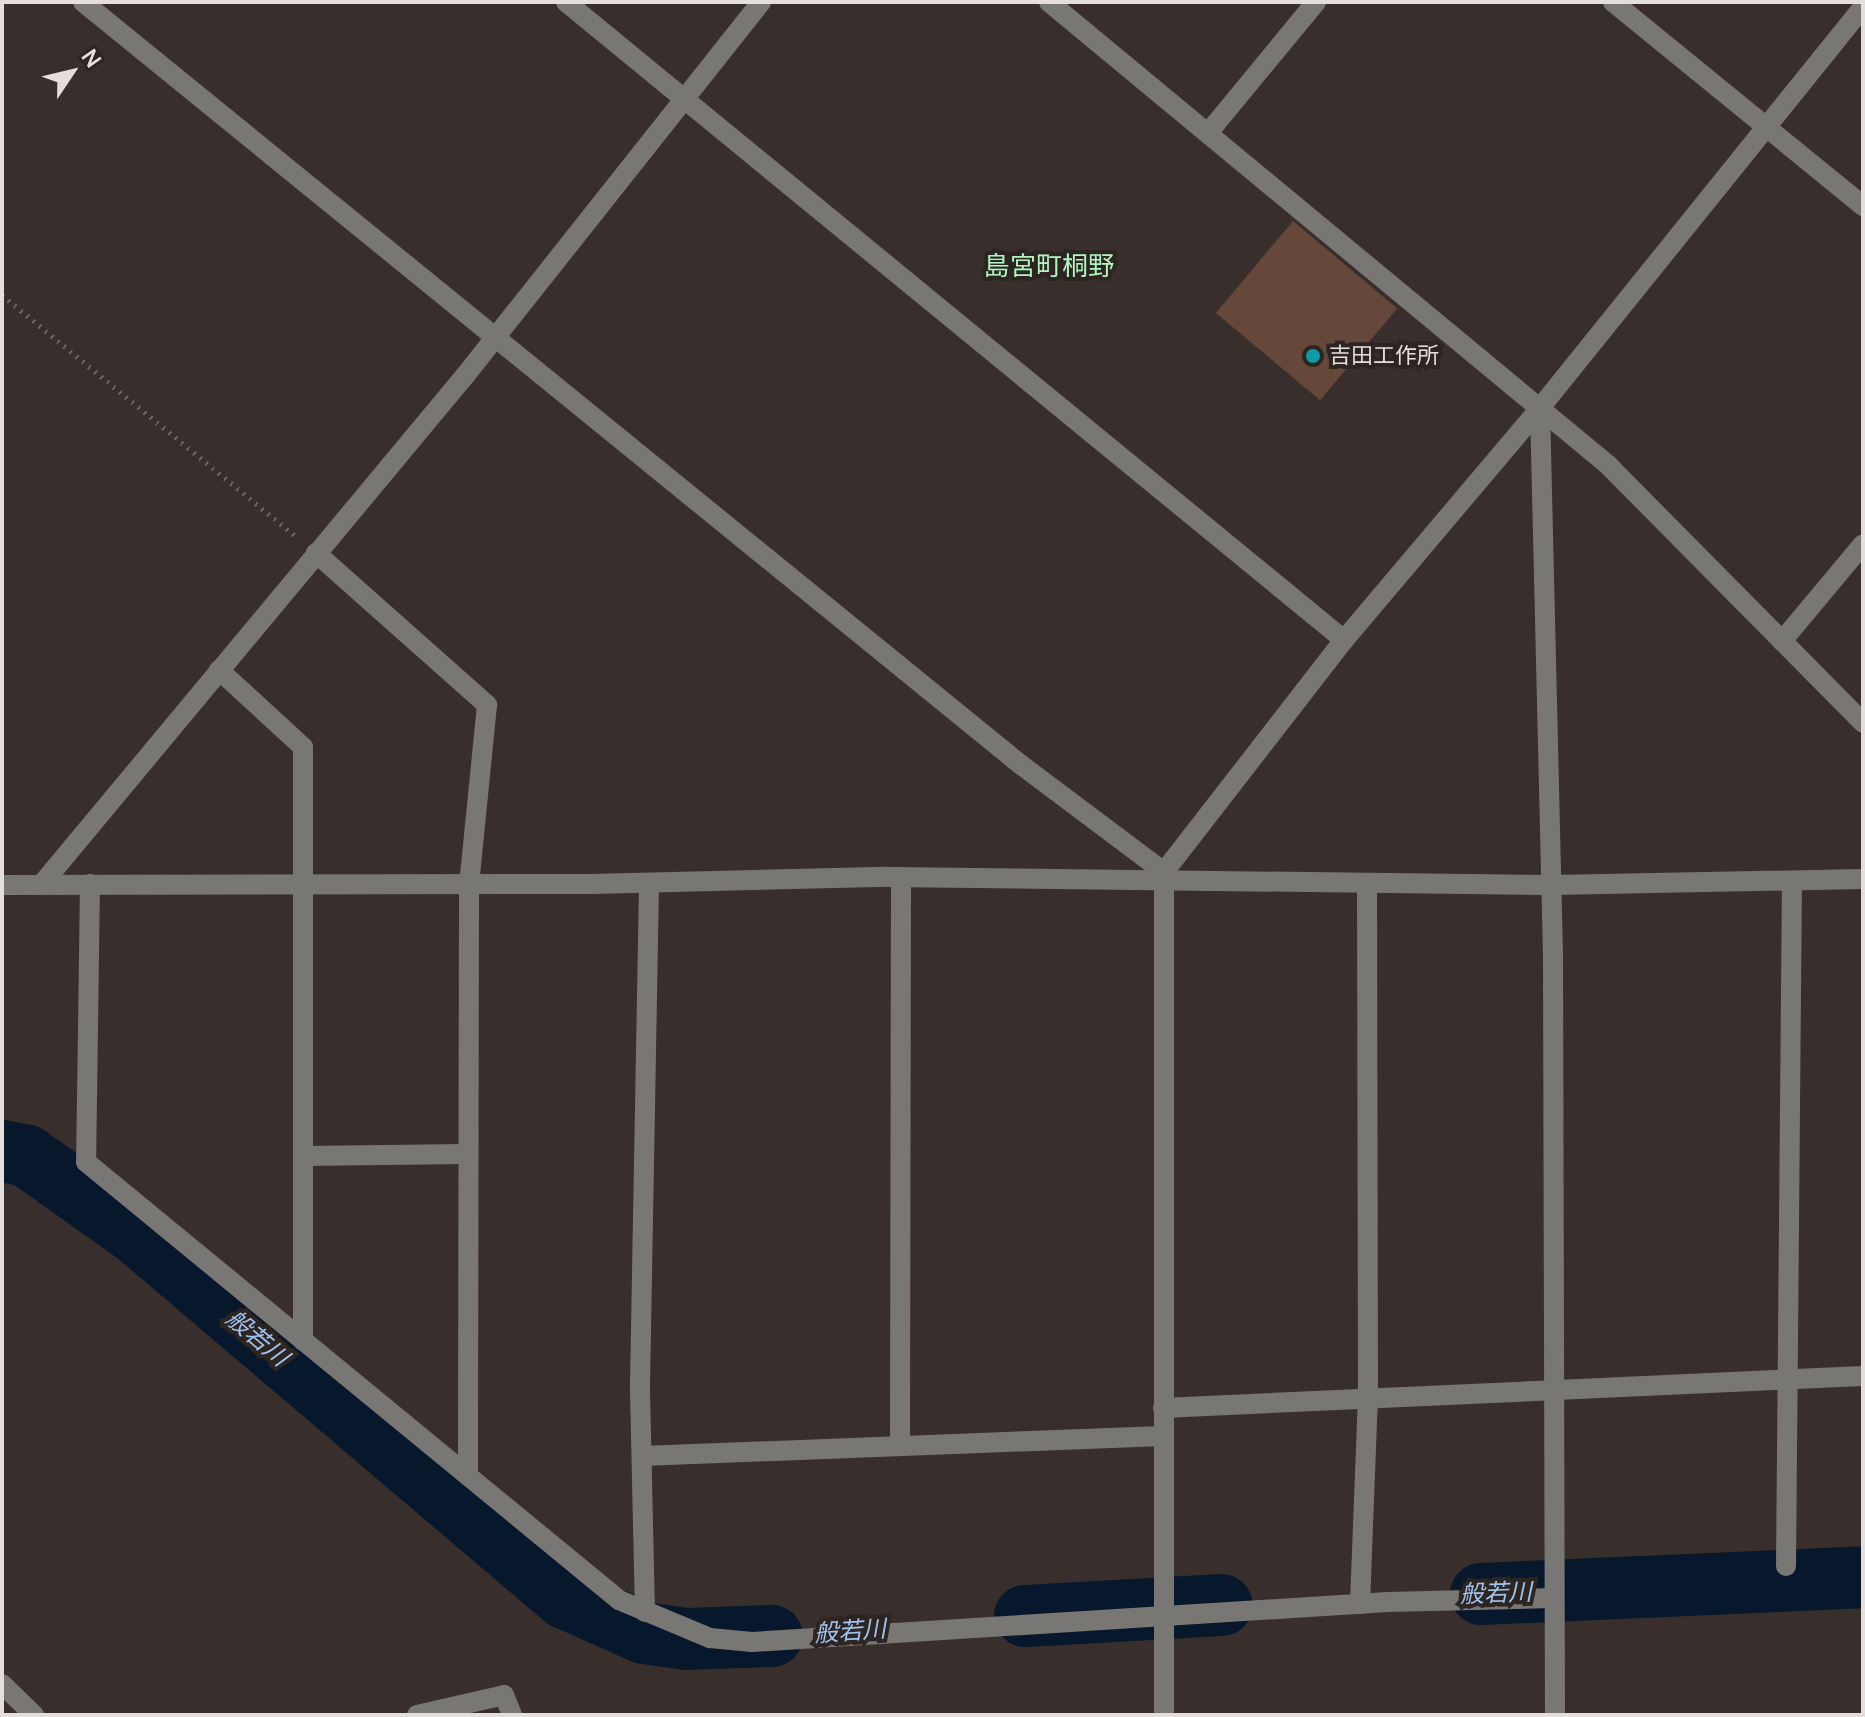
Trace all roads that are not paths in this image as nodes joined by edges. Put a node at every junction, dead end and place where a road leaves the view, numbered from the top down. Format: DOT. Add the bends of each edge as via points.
graph roads {
  1 [pos="83,2"];
  2 [pos="566,2"];
  3 [pos="761,2"];
  4 [pos="1049,2"];
  5 [pos="1316,2"];
  6 [pos="1613,2"];
  7 [pos="1863,7"];
  8 [pos="683,99"];
  9 [pos="1766,127"];
  10 [pos="1208,133"];
  11 [pos="1863,206"];
  12 [pos="495,337"];
  13 [pos="1540,408"];
  14 [pos="1863,544"];
  15 [pos="316,553"];
  16 [pos="1344,640"];
  17 [pos="1782,641"];
  18 [pos="219,670"];
  19 [pos="1863,723"];
  20 [pos="901,877"];
  21 [pos="1164,878"];
  22 [pos="1863,879"];
  23 [pos="1792,881"];
  24 [pos="649,883"];
  25 [pos="42,884"];
  26 [pos="90,884"];
  27 [pos="1367,884"];
  28 [pos="2,885"];
  29 [pos="306,885"];
  30 [pos="469,885"];
  31 [pos="1552,885"];
  32 [pos="466,1154"];
  33 [pos="303,1156"];
  34 [pos="303,1341"];
  35 [pos="1863,1376"];
  36 [pos="1789,1380"];
  37 [pos="1551,1392"];
  38 [pos="1368,1400"];
  39 [pos="1163,1408"];
  40 [pos="1163,1436"];
  41 [pos="900,1445"];
  42 [pos="642,1456"];
  43 [pos="468,1475"];
  44 [pos="1786,1566"];
  45 [pos="1553,1598"];
  46 [pos="1360,1604"];
  47 [pos="645,1612"];
  48 [pos="1164,1617"];
  49 [pos="2,1684"];
  50 [pos="34,1715"];
  51 [pos="417,1715"];
  52 [pos="512,1715"];
  53 [pos="1164,1715"];
  54 [pos="1555,1715"];
  1 -- 12 [label="street"];
  2 -- 8 [label="street"];
  3 -- 8 [label="street"];
  4 -- 10 [label="street"];
  5 -- 10 [label="street"];
  6 -- 9 [label="street"];
  7 -- 9 [label="street"];
  8 -- 12 [label="street"];
  8 -- 16 [label="street"];
  9 -- 11 [label="street"];
  9 -- 13 [label="street"];
  10 -- 13 [label="street"];
  12 -- 15 [label="street"];
  12 -- 21 [label="street"];
  13 -- 16 [label="street"];
  13 -- 17 [label="street" via="1608,465"];
  13 -- 31 [label="street"];
  14 -- 17 [label="street"];
  15 -- 18 [label="street"];
  15 -- 30 [label="street" via="487,705"];
  16 -- 21 [label="street"];
  17 -- 19 [label="street"];
  18 -- 25 [label="street"];
  18 -- 29 [label="street" via="303,747"];
  20 -- 21 [label="street"];
  20 -- 24 [label="street"];
  20 -- 41 [label="street"];
  21 -- 27 [label="street"];
  21 -- 39 [label="street"];
  22 -- 23 [label="street"];
  23 -- 31 [label="street"];
  23 -- 36 [label="street"];
  24 -- 30 [label="street"];
  24 -- 42 [label="street"];
  25 -- 26 [label="street"];
  25 -- 28 [label="street"];
  26 -- 29 [label="street"];
  26 -- 34 [label="street" via="86,1162"];
  27 -- 31 [label="street"];
  27 -- 38 [label="street"];
  29 -- 30 [label="street"];
  29 -- 33 [label="street"];
  30 -- 32 [label="street"];
  31 -- 37 [label="street"];
  32 -- 33 [label="street"];
  32 -- 43 [label="street"];
  33 -- 34 [label="street"];
  34 -- 43 [label="street"];
  35 -- 36 [label="street"];
  36 -- 37 [label="street"];
  36 -- 44 [label="street"];
  37 -- 38 [label="street"];
  37 -- 45 [label="street"];
  38 -- 39 [label="street"];
  38 -- 46 [label="street"];
  39 -- 40 [label="street"];
  40 -- 41 [label="street"];
  40 -- 48 [label="street"];
  41 -- 42 [label="street"];
  42 -- 47 [label="street"];
  43 -- 47 [label="street" via="619,1600"];
  45 -- 46 [label="street"];
  45 -- 54 [label="street"];
  46 -- 48 [label="street"];
  47 -- 48 [label="street" via="710,1638 752,1642"];
  48 -- 53 [label="street"];
  49 -- 50 [label="street"];
  51 -- 52 [label="street" via="504,1695"];
}
